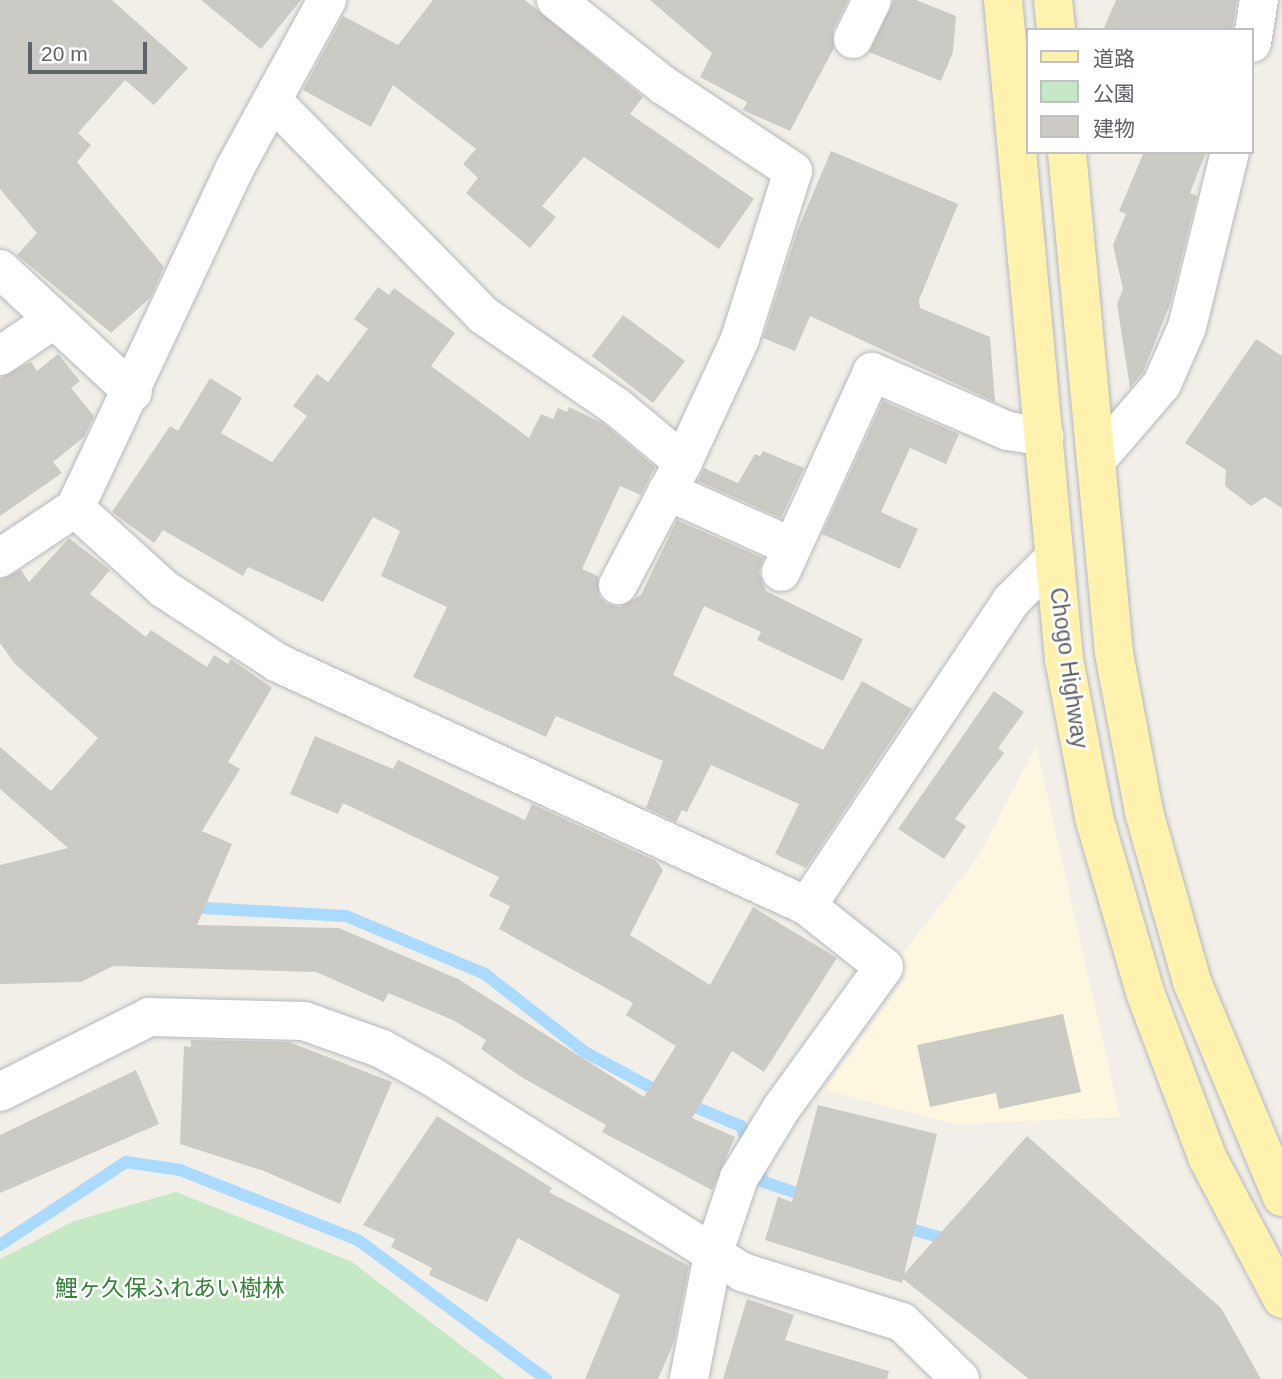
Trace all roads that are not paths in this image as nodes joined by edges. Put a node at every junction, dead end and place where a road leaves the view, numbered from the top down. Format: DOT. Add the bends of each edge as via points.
graph roads {
  1 [pos="327,0"];
  2 [pos="556,0"];
  3 [pos="872,0"];
  4 [pos="1003,0"];
  5 [pos="1053,0"];
  6 [pos="1259,0"];
  7 [pos="1056,28"];
  8 [pos="1254,31"];
  9 [pos="853,39"];
  10 [pos="273,101"];
  11 [pos="1067,154"];
  12 [pos="1230,154"];
  13 [pos="0,269"];
  14 [pos="53,320"];
  15 [pos="0,356"];
  16 [pos="133,392"];
  17 [pos="1045,437"];
  18 [pos="1096,461"];
  19 [pos="675,476"];
  20 [pos="75,508"];
  21 [pos="1055,557"];
  22 [pos="0,558"];
  23 [pos="618,585"];
  24 [pos="807,906"];
  25 [pos="0,1092"];
  26 [pos="1282,1197"];
  27 [pos="713,1255"];
  28 [pos="1282,1299"];
  29 [pos="688,1379"];
  30 [pos="960,1379"];
  1 -- 10 [label="street"];
  2 -- 19 [label="street" via="663,85 793,170 740,339"];
  3 -- 9 [label="street"];
  4 -- 17 [label="main road, Chogo Highway"];
  5 -- 7 [label="main road"];
  6 -- 8 [label="street"];
  10 -- 16 [label="street" via="198,242"];
  10 -- 19 [label="street" via="483,315 617,407"];
  11 -- 18 [label="main road, Chogo Highway"];
  12 -- 18 [label="street" via="1187,327 1162,384"];
  13 -- 14 [label="street"];
  14 -- 15 [label="street"];
  14 -- 16 [label="street"];
  16 -- 20 [label="street"];
  17 -- 19 [label="street" via="1008,431 872,372 787,559"];
  17 -- 21 [label="main road, Chogo Highway"];
  18 -- 26 [label="main road, Chogo Highway" via="1114,653 1144,812 1192,982"];
  19 -- 23 [label="street"];
  20 -- 22 [label="street"];
  20 -- 24 [label="street" via="164,589 278,663"];
  21 -- 24 [label="street" via="1010,601"];
  21 -- 28 [label="main road, Chogo Highway" via="1064,659 1083,766 1146,995 1208,1159"];
  24 -- 27 [label="street" via="884,967 747,1163"];
  25 -- 27 [label="street" via="149,1017 304,1021 382,1049 431,1076"];
  27 -- 29 [label="street"];
  27 -- 30 [label="street" via="742,1272 902,1322"];
}
